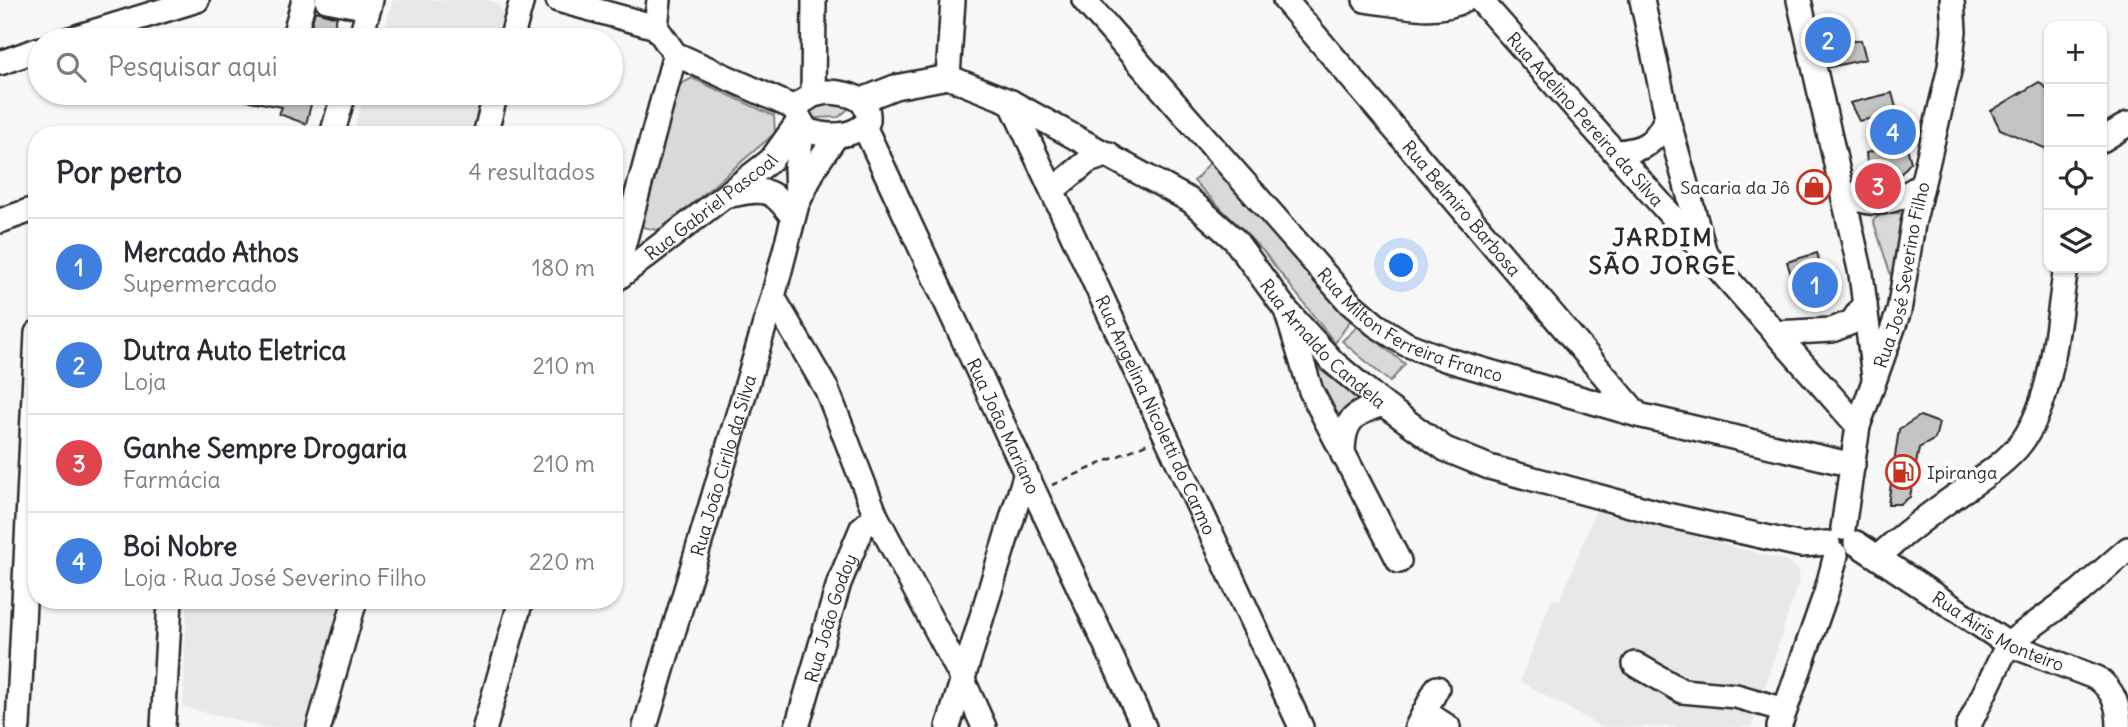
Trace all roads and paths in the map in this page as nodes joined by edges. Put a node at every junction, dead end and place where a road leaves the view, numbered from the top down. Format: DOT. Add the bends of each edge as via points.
graph roads {
  1 [pos="198,0"];
  2 [pos="304,0"];
  3 [pos="327,0"];
  4 [pos="522,0"];
  5 [pos="558,0"];
  6 [pos="659,0"];
  7 [pos="814,0"];
  8 [pos="953,0"];
  9 [pos="1084,0"];
  10 [pos="1285,0"];
  11 [pos="1366,0"];
  12 [pos="1465,0"];
  13 [pos="1480,0"];
  14 [pos="1642,0"];
  15 [pos="1799,0"];
  16 [pos="1952,0"];
  17 [pos="370,4"];
  18 [pos="656,27"];
  19 [pos="106,28"];
  20 [pos="296,28"];
  21 [pos="363,28"];
  22 [pos="514,28"];
  23 [pos="28,53"];
  24 [pos="675,54"];
  25 [pos="0,63"];
  26 [pos="948,77"];
  27 [pos="862,100"];
  28 [pos="1011,102"];
  29 [pos="341,105"];
  30 [pos="493,105"];
  31 [pos="803,113"];
  32 [pos="1667,116"];
  33 [pos="2128,124"];
  34 [pos="335,126"];
  35 [pos="487,126"];
  36 [pos="864,126"];
  37 [pos="837,135"];
  38 [pos="2107,137"];
  39 [pos="1615,152"];
  40 [pos="1109,154"];
  41 [pos="1922,185"];
  42 [pos="1841,189"];
  43 [pos="1053,190"];
  44 [pos="728,195"];
  45 [pos="795,210"];
  46 [pos="28,211"];
  47 [pos="0,221"];
  48 [pos="623,247"];
  49 [pos="1706,256"];
  50 [pos="623,273"];
  51 [pos="2065,273"];
  52 [pos="773,297"];
  53 [pos="1865,303"];
  54 [pos="1286,310"];
  55 [pos="1775,333"];
  56 [pos="1875,384"];
  57 [pos="1383,404"];
  58 [pos="1638,415"];
  59 [pos="1858,426"];
  60 [pos="1168,435"];
  61 [pos="1343,458"];
  62 [pos="1853,465"];
  63 [pos="1029,485"];
  64 [pos="876,516"];
  65 [pos="28,520"];
  66 [pos="1841,542"];
  67 [pos="2128,549"];
  68 [pos="1878,557"];
  69 [pos="1399,561"];
  70 [pos="170,609"];
  71 [pos="352,609"];
  72 [pos="518,609"];
  73 [pos="2008,644"];
  74 [pos="1635,664"];
  75 [pos="962,678"];
  76 [pos="1437,688"];
  77 [pos="1782,719"];
  78 [pos="1421,720"];
  79 [pos="18,727"];
  80 [pos="163,727"];
  81 [pos="319,727"];
  82 [pos="485,727"];
  83 [pos="645,727"];
  84 [pos="797,727"];
  85 [pos="948,727"];
  86 [pos="984,727"];
  87 [pos="1144,727"];
  88 [pos="1301,727"];
  89 [pos="1448,727"];
  90 [pos="1968,727"];
  91 [pos="2119,727"];
  1 -- 19 [label="street"];
  2 -- 20 [label="street"];
  3 -- 17 [label="street"];
  4 -- 22 [label="street"];
  5 -- 18 [label="street"];
  6 -- 18 [label="street"];
  7 -- 31 [label="street, Rua João Cirilo da Silva"];
  8 -- 26 [label="street"];
  9 -- 58 [label="street, Rua Milton Ferreira Franco" via="1350,303 1376,325 1406,344 1445,359"];
  10 -- 58 [label="street, Rua Belmiro Barbosa"];
  11 -- 12 [label="street" via="1436,8"];
  13 -- 39 [label="street, Rua Adelino Pereira da Silva"];
  14 -- 32 [label="street"];
  15 -- 42 [label="street"];
  16 -- 41 [label="street, Rua José Severino Filho" via="1950,67"];
  17 -- 21 [label="street"];
  18 -- 24 [label="street"];
  23 -- 25 [label="street"];
  24 -- 31 [label="street"];
  24 -- 48 [label="street"];
  26 -- 27 [label="street" via="895,87"];
  26 -- 28 [label="street, Rua Arnaldo Candela"];
  27 -- 31 [label="street" via="842,93"];
  27 -- 36 [label="street" via="869,112"];
  28 -- 40 [label="street, Rua Arnaldo Candela"];
  28 -- 43 [label="street, Rua Angelina Nicoletti do Carmo"];
  29 -- 34 [label="street"];
  30 -- 35 [label="street"];
  31 -- 37 [label="street" via="814,132"];
  31 -- 44 [label="street, Rua Gabriel Pascoal" via="771,160"];
  31 -- 45 [label="street, Rua João Cirilo da Silva"];
  32 -- 39 [label="street" via="1660,134 1647,147"];
  32 -- 49 [label="street"];
  33 -- 38 [label="street"];
  36 -- 37 [label="street"];
  36 -- 63 [label="street, Rua João Mariano"];
  37 -- 45 [label="street, Rua João Cirilo da Silva" via="816,165"];
  39 -- 49 [label="street, Rua Adelino Pereira da Silva"];
  40 -- 43 [label="street" via="1088,161"];
  40 -- 54 [label="street, Rua Arnaldo Candela" via="1191,201 1220,225"];
  41 -- 42 [label="street" via="1895,201 1880,203 1865,202"];
  41 -- 56 [label="street, Rua José Severino Filho" via="1899,311"];
  42 -- 53 [label="street"];
  43 -- 60 [label="street, Rua Angelina Nicoletti do Carmo"];
  44 -- 45 [label="street" via="759,189 775,194"];
  44 -- 50 [label="street, Rua Gabriel Pascoal"];
  45 -- 52 [label="street, Rua João Cirilo da Silva"];
  46 -- 47 [label="street"];
  49 -- 55 [label="street, Rua Adelino Pereira da Silva"];
  51 -- 68 [label="street" via="2048,374 2031,428 1992,471"];
  52 -- 64 [label="street" via="827,390"];
  52 -- 83 [label="street, Rua João Cirilo da Silva"];
  53 -- 55 [label="street" via="1852,322 1832,330"];
  53 -- 56 [label="street"];
  54 -- 57 [label="street, Rua Arnaldo Candela" via="1333,362"];
  54 -- 61 [label="street" via="1311,391"];
  55 -- 59 [label="street, Rua Adelino Pereira da Silva"];
  56 -- 59 [label="street, Rua José Severino Filho"];
  57 -- 61 [label="street" via="1355,415 1347,425"];
  57 -- 66 [label="street, Rua Arnaldo Candela" via="1445,449 1489,467 1801,545"];
  58 -- 62 [label="street, Rua Milton Ferreira Franco"];
  59 -- 62 [label="street, Rua José Severino Filho"];
  60 -- 63 [label="path"];
  60 -- 88 [label="street, Rua Angelina Nicoletti do Carmo"];
  61 -- 69 [label="street"];
  62 -- 66 [label="street, Rua José Severino Filho"];
  63 -- 75 [label="street"];
  63 -- 87 [label="street, Rua João Mariano"];
  64 -- 75 [label="street"];
  64 -- 84 [label="street, Rua João Godoy" via="862,528 839,583"];
  65 -- 79 [label="street"];
  66 -- 68 [label="street, Rua Airis Monteiro"];
  66 -- 77 [label="street, Rua José Severino Filho"];
  67 -- 73 [label="street"];
  68 -- 73 [label="street, Rua Airis Monteiro"];
  70 -- 80 [label="street"];
  71 -- 81 [label="street"];
  72 -- 82 [label="street"];
  73 -- 90 [label="street"];
  73 -- 91 [label="street, Rua Airis Monteiro" via="2108,686 2119,710"];
  74 -- 77 [label="street" via="1682,691 1736,696"];
  75 -- 85 [label="street"];
  75 -- 86 [label="street"];
  76 -- 78 [label="street"];
  78 -- 89 [label="street"];
}
